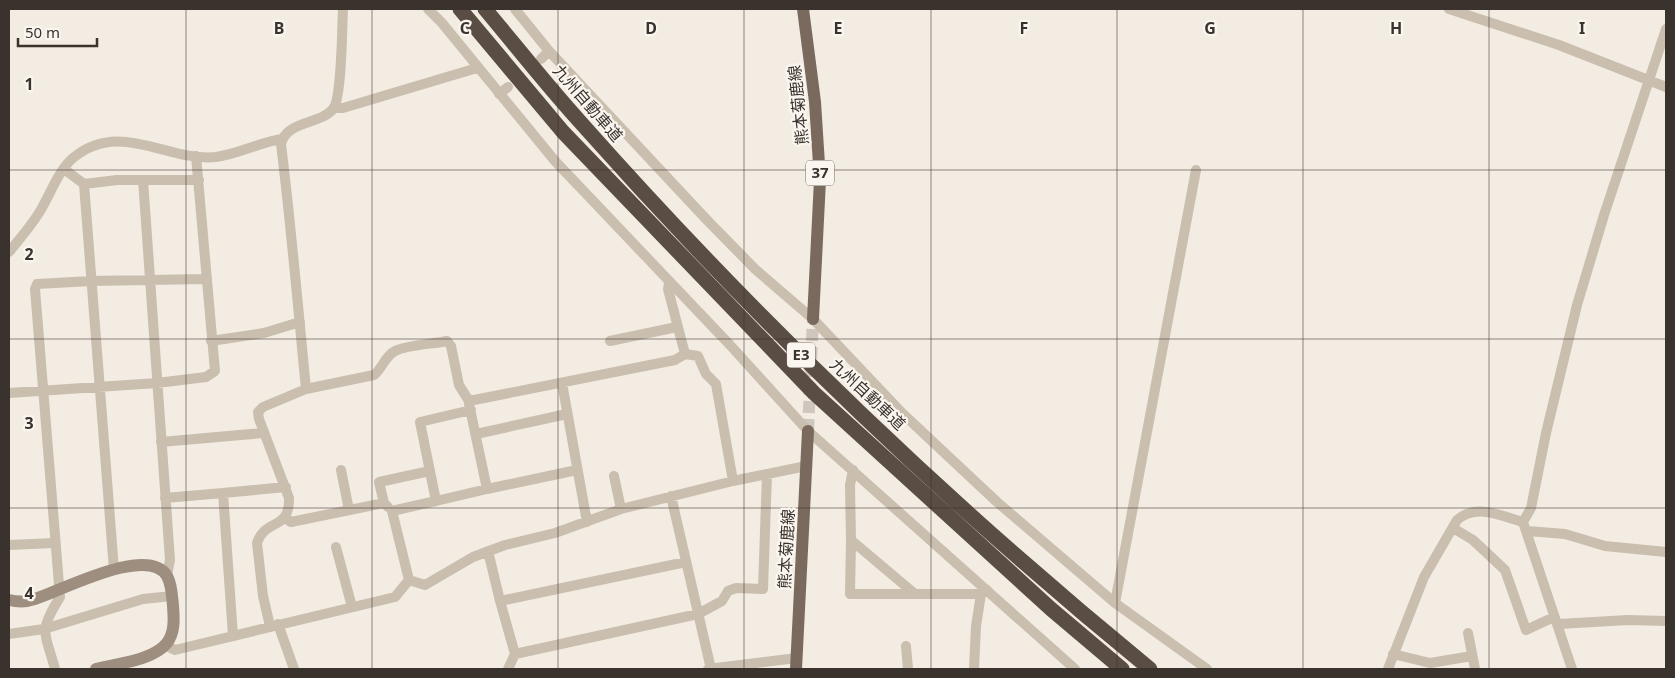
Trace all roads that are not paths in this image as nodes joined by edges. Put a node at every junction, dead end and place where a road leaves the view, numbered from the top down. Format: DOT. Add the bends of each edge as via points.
graph roads {
  1 [pos="342,9"];
  2 [pos="428,9"];
  3 [pos="460,9"];
  4 [pos="485,9"];
  5 [pos="515,9"];
  6 [pos="803,9"];
  7 [pos="1448,9"];
  8 [pos="1666,29"];
  9 [pos="549,51"];
  10 [pos="541,58"];
  11 [pos="477,68"];
  12 [pos="1649,80"];
  13 [pos="1666,86"];
  14 [pos="508,87"];
  15 [pos="499,94"];
  16 [pos="335,108"];
  17 [pos="282,139"];
  18 [pos="196,156"];
  19 [pos="64,169"];
  20 [pos="1196,170"];
  21 [pos="143,180"];
  22 [pos="199,180"];
  23 [pos="84,184"];
  24 [pos="9,252"];
  25 [pos="206,279"];
  26 [pos="91,280"];
  27 [pos="149,280"];
  28 [pos="669,283"];
  29 [pos="813,319"];
  30 [pos="300,322"];
  31 [pos="677,327"];
  32 [pos="212,341"];
  33 [pos="610,341"];
  34 [pos="685,354"];
  35 [pos="157,383"];
  36 [pos="562,383"];
  37 [pos="98,387"];
  38 [pos="306,389"];
  39 [pos="43,391"];
  40 [pos="9,393"];
  41 [pos="470,406"];
  42 [pos="567,414"];
  43 [pos="808,432"];
  44 [pos="263,433"];
  45 [pos="476,434"];
  46 [pos="161,442"];
  47 [pos="806,466"];
  48 [pos="341,470"];
  49 [pos="577,470"];
  50 [pos="853,470"];
  51 [pos="430,471"];
  52 [pos="767,474"];
  53 [pos="614,476"];
  54 [pos="732,481"];
  55 [pos="286,487"];
  56 [pos="487,489"];
  57 [pos="222,493"];
  58 [pos="671,496"];
  59 [pos="165,498"];
  60 [pos="436,501"];
  61 [pos="388,507"];
  62 [pos="621,509"];
  63 [pos="349,510"];
  64 [pos="285,518"];
  65 [pos="587,522"];
  66 [pos="1526,527"];
  67 [pos="1453,528"];
  68 [pos="851,540"];
  69 [pos="54,543"];
  70 [pos="9,545"];
  71 [pos="336,547"];
  72 [pos="488,551"];
  73 [pos="1666,552"];
  74 [pos="686,562"];
  75 [pos="114,570"];
  76 [pos="167,575"];
  77 [pos="409,580"];
  78 [pos="60,588"];
  79 [pos="984,592"];
  80 [pos="915,594"];
  81 [pos="172,596"];
  82 [pos="9,600"];
  83 [pos="500,602"];
  84 [pos="1116,603"];
  85 [pos="352,607"];
  86 [pos="698,614"];
  87 [pos="1557,620"];
  88 [pos="1666,621"];
  89 [pos="274,625"];
  90 [pos="44,629"];
  91 [pos="1468,633"];
  92 [pos="9,634"];
  93 [pos="232,636"];
  94 [pos="165,645"];
  95 [pos="906,646"];
  96 [pos="515,654"];
  97 [pos="1393,654"];
  98 [pos="1472,656"];
  99 [pos="796,664"];
  100 [pos="128,665"];
  101 [pos="1430,666"];
  102 [pos="55,669"];
  103 [pos="96,669"];
  104 [pos="294,669"];
  105 [pos="508,669"];
  106 [pos="710,669"];
  107 [pos="908,669"];
  108 [pos="974,669"];
  109 [pos="1075,669"];
  110 [pos="1122,669"];
  111 [pos="1150,669"];
  112 [pos="1207,669"];
  113 [pos="1388,669"];
  114 [pos="1474,669"];
  115 [pos="1572,669"];
  1 -- 16 [label="street"];
  2 -- 11 [label="street"];
  3 -- 110 [label="highway, E3" via="563,132 814,393 1051,609"];
  4 -- 111 [label="highway, 九州自動車道 / E3" via="581,124 806,360 1021,559"];
  5 -- 9 [label="street"];
  6 -- 29 [label="main road, 熊本菊鹿線 / 37" via="820,180"];
  7 -- 12 [label="street" via="1558,45"];
  8 -- 12 [label="street"];
  9 -- 10 [label="street"];
  9 -- 29 [label="street" via="755,269"];
  11 -- 15 [label="street"];
  11 -- 16 [label="street"];
  12 -- 13 [label="street"];
  12 -- 66 [label="street" via="1577,305"];
  14 -- 15 [label="street"];
  15 -- 28 [label="street" via="555,161"];
  16 -- 17 [label="street" via="327,115 292,129"];
  17 -- 18 [label="street" via="216,157"];
  17 -- 30 [label="street"];
  18 -- 19 [label="street" via="122,141 86,150"];
  18 -- 22 [label="street"];
  19 -- 23 [label="street"];
  19 -- 24 [label="street" via="42,208"];
  20 -- 84 [label="street"];
  21 -- 22 [label="street"];
  21 -- 23 [label="street"];
  21 -- 27 [label="street"];
  22 -- 25 [label="street"];
  23 -- 26 [label="street"];
  25 -- 27 [label="street"];
  25 -- 32 [label="street"];
  26 -- 27 [label="street"];
  26 -- 37 [label="street"];
  26 -- 39 [label="street" via="38,284 35,289"];
  27 -- 35 [label="street"];
  28 -- 31 [label="street"];
  28 -- 43 [label="street"];
  29 -- 84 [label="street" via="908,420 997,502"];
  30 -- 32 [label="street" via="264,333"];
  30 -- 38 [label="street"];
  31 -- 33 [label="street"];
  31 -- 34 [label="street"];
  32 -- 35 [label="street" via="215,371 206,377"];
  34 -- 36 [label="street" via="675,360"];
  34 -- 54 [label="street" via="698,356 706,374 716,384"];
  35 -- 37 [label="street"];
  35 -- 46 [label="street"];
  36 -- 41 [label="street"];
  36 -- 42 [label="street"];
  37 -- 39 [label="street"];
  37 -- 75 [label="street"];
  38 -- 41 [label="street" via="374,375 395,351 447,341 451,346 459,385"];
  38 -- 44 [label="street" via="269,403 258,412"];
  39 -- 40 [label="street"];
  39 -- 69 [label="street"];
  41 -- 45 [label="street"];
  41 -- 51 [label="street" via="420,422"];
  42 -- 45 [label="street"];
  42 -- 49 [label="street"];
  43 -- 47 [label="main road, 熊本菊鹿線"];
  43 -- 50 [label="street"];
  44 -- 46 [label="street"];
  44 -- 55 [label="street"];
  45 -- 56 [label="street"];
  46 -- 59 [label="street"];
  47 -- 52 [label="street"];
  47 -- 99 [label="main road, 熊本菊鹿線"];
  48 -- 63 [label="street"];
  49 -- 56 [label="street"];
  49 -- 65 [label="street"];
  50 -- 68 [label="street" via="850,485"];
  50 -- 79 [label="street"];
  51 -- 60 [label="street"];
  51 -- 61 [label="street" via="380,482"];
  52 -- 54 [label="street"];
  52 -- 86 [label="street" via="764,589 736,588 728,591 722,601"];
  53 -- 62 [label="street"];
  54 -- 58 [label="street"];
  55 -- 57 [label="street"];
  55 -- 64 [label="street" via="289,511"];
  56 -- 60 [label="street"];
  57 -- 59 [label="street"];
  57 -- 93 [label="street"];
  58 -- 62 [label="street"];
  58 -- 74 [label="street"];
  59 -- 76 [label="street" via="170,560"];
  60 -- 61 [label="street"];
  61 -- 63 [label="street"];
  61 -- 77 [label="street"];
  62 -- 65 [label="street"];
  63 -- 64 [label="street" via="291,522"];
  64 -- 89 [label="street" via="260,535 257,544 263,596"];
  65 -- 72 [label="street"];
  66 -- 67 [label="street" via="1480,510 1465,514"];
  66 -- 73 [label="street" via="1605,546"];
  66 -- 87 [label="street"];
  67 -- 87 [label="street" via="1473,540 1505,570 1526,630"];
  67 -- 97 [label="street" via="1424,577"];
  68 -- 80 [label="street"];
  68 -- 80 [label="street" via="850,594"];
  69 -- 70 [label="street"];
  69 -- 78 [label="street"];
  71 -- 85 [label="street"];
  72 -- 77 [label="street" via="424,585"];
  72 -- 83 [label="street"];
  74 -- 83 [label="street"];
  74 -- 86 [label="street"];
  75 -- 76 [label="street" via="140,564 154,566"];
  75 -- 78 [label="street"];
  76 -- 81 [label="street"];
  77 -- 85 [label="street" via="395,597"];
  78 -- 82 [label="street" via="35,600"];
  78 -- 90 [label="street" via="60,597"];
  79 -- 80 [label="street"];
  79 -- 108 [label="street" via="976,626"];
  79 -- 109 [label="street"];
  81 -- 90 [label="street" via="143,598"];
  81 -- 94 [label="street" via="174,628"];
  83 -- 96 [label="street"];
  84 -- 112 [label="street"];
  85 -- 89 [label="street"];
  86 -- 96 [label="street"];
  86 -- 106 [label="street"];
  87 -- 88 [label="street"];
  87 -- 115 [label="street"];
  89 -- 93 [label="street"];
  89 -- 104 [label="street"];
  90 -- 92 [label="street"];
  90 -- 102 [label="street"];
  91 -- 98 [label="street"];
  93 -- 94 [label="street" via="175,650"];
  94 -- 100 [label="street"];
  95 -- 107 [label="street"];
  96 -- 105 [label="street"];
  97 -- 101 [label="street"];
  97 -- 113 [label="street"];
  98 -- 101 [label="street"];
  98 -- 114 [label="street"];
  99 -- 106 [label="street"];
  100 -- 103 [label="street"];
}
